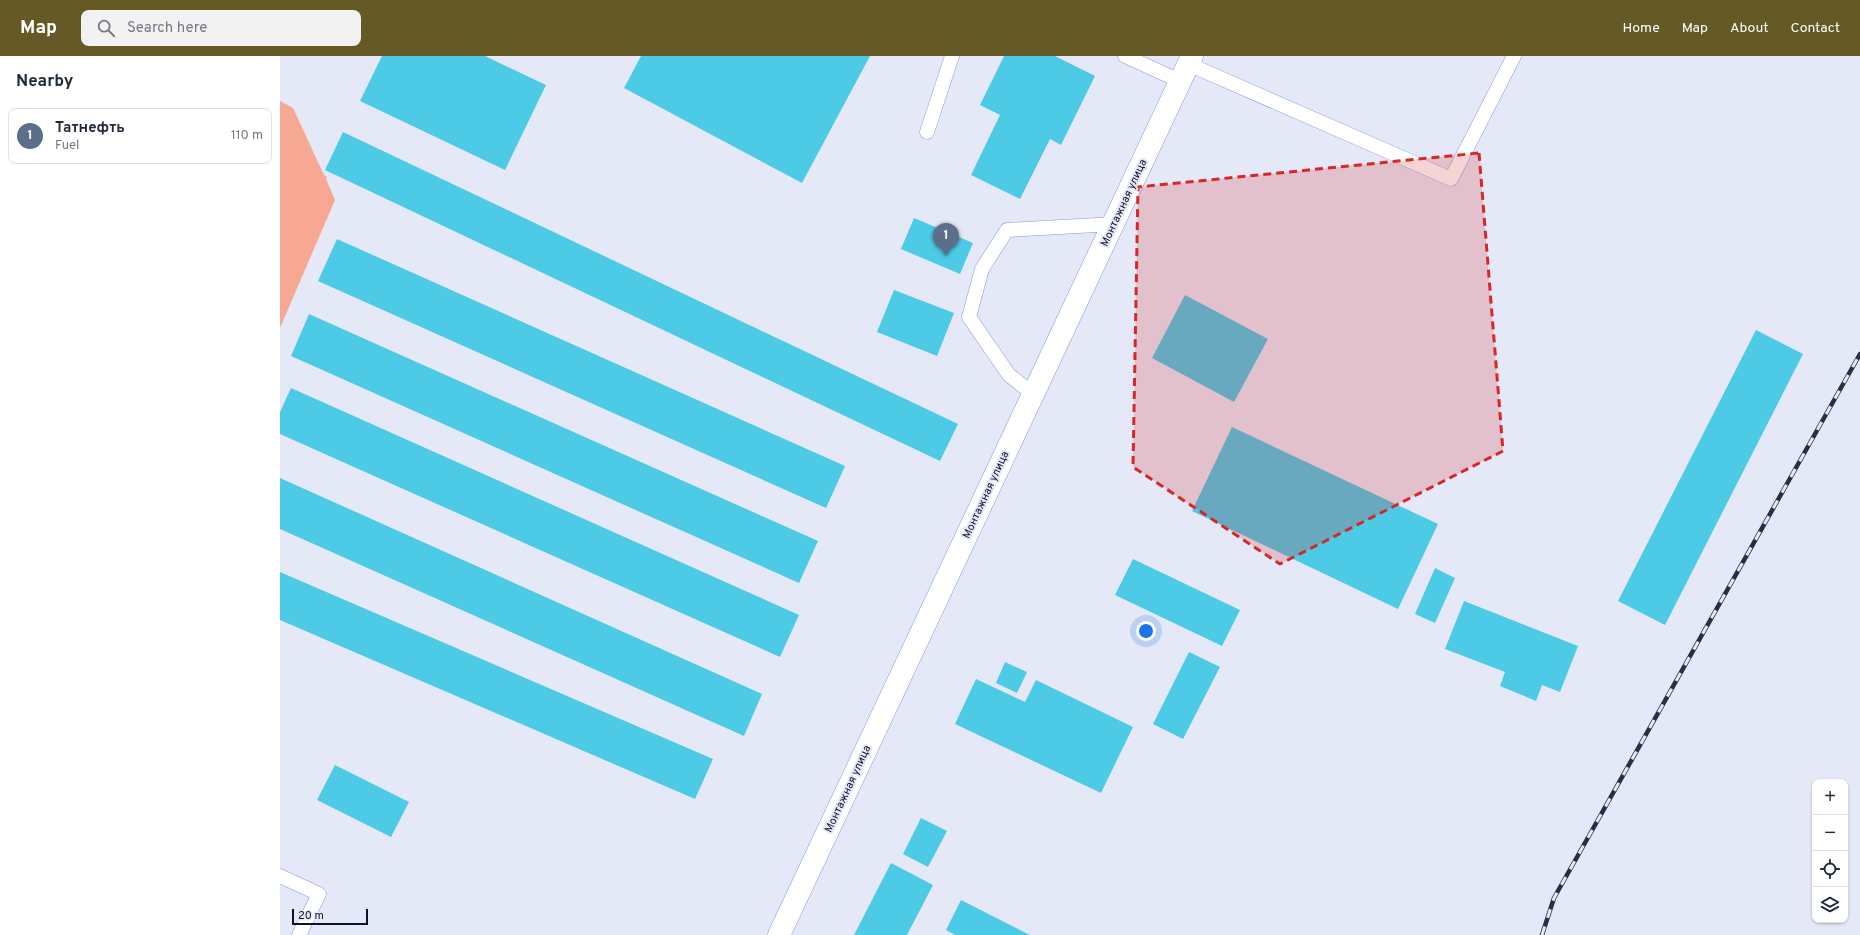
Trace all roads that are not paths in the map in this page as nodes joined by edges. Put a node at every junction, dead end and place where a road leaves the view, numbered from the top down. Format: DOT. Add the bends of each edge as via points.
graph roads {
  1 [pos="952,56"];
  2 [pos="1125,56"];
  3 [pos="1514,56"];
  4 [pos="1187,67"];
  5 [pos="927,132"];
  6 [pos="1114,224"];
  7 [pos="1034,394"];
  8 [pos="280,876"];
  9 [pos="299,935"];
  10 [pos="779,935"];
  1 -- 5 [label="lane"];
  2 -- 4 [label="lane"];
  3 -- 4 [label="lane" via="1451,179"];
  4 -- 6 [label="street, Монтажная улица"];
  6 -- 7 [label="street, Монтажная улица"];
  6 -- 7 [label="lane" via="1007,230 982,269 969,317 1009,375"];
  7 -- 10 [label="street, Монтажная улица"];
  8 -- 9 [label="lane" via="319,894"];
}
